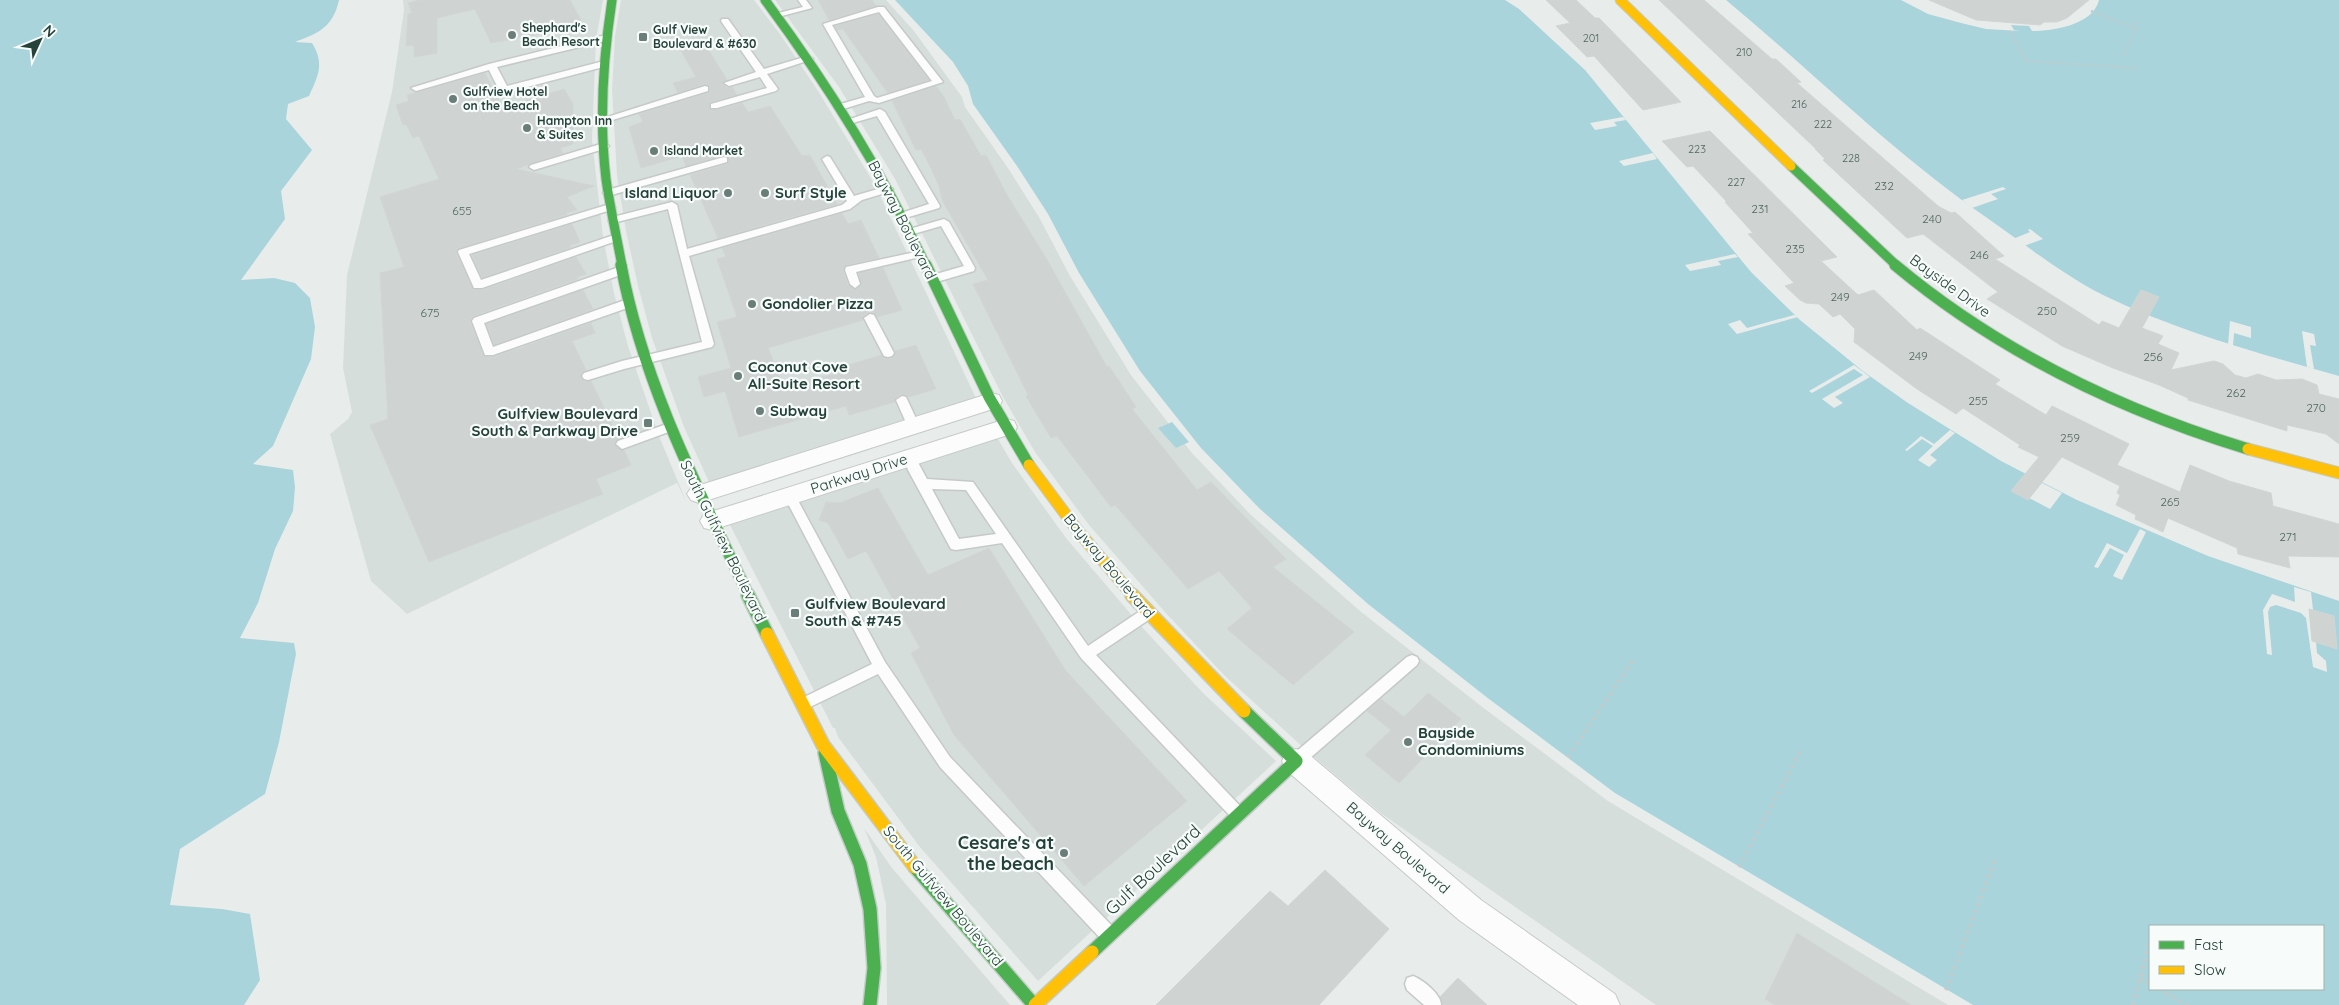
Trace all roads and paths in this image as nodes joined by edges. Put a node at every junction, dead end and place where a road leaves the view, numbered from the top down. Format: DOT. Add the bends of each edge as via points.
graph roads {
  1 [pos="612,0"];
  2 [pos="765,0"];
  3 [pos="802,0"];
  4 [pos="1620,0"];
  5 [pos="2091,11"];
  6 [pos="777,16"];
  7 [pos="726,21"];
  8 [pos="2138,21"];
  9 [pos="2135,28"];
  10 [pos="2010,31"];
  11 [pos="606,38"];
  12 [pos="2124,56"];
  13 [pos="808,58"];
  14 [pos="604,64"];
  15 [pos="492,66"];
  16 [pos="2138,68"];
  17 [pos="762,72"];
  18 [pos="729,82"];
  19 [pos="416,88"];
  20 [pos="705,89"];
  21 [pos="870,98"];
  22 [pos="714,106"];
  23 [pos="840,107"];
  24 [pos="603,120"];
  25 [pos="848,121"];
  26 [pos="604,146"];
  27 [pos="724,160"];
  28 [pos="827,160"];
  29 [pos="534,167"];
  30 [pos="888,189"];
  31 [pos="608,193"];
  32 [pos="853,202"];
  33 [pos="610,207"];
  34 [pos="902,216"];
  35 [pos="613,220"];
  36 [pos="910,232"];
  37 [pos="615,238"];
  38 [pos="683,254"];
  39 [pos="920,254"];
  40 [pos="622,270"];
  41 [pos="933,280"];
  42 [pos="855,284"];
  43 [pos="629,303"];
  44 [pos="870,318"];
  45 [pos="888,353"];
  46 [pos="646,360"];
  47 [pos="588,376"];
  48 [pos="902,400"];
  49 [pos="991,402"];
  50 [pos="914,426"];
  51 [pos="670,427"];
  52 [pos="1006,427"];
  53 [pos="622,444"];
  54 [pos="910,458"];
  55 [pos="2339,473"];
  56 [pos="923,484"];
  57 [pos="699,494"];
  58 [pos="790,496"];
  59 [pos="712,521"];
  60 [pos="1005,538"];
  61 [pos="1148,614"];
  62 [pos="1086,654"];
  63 [pos="1634,659"];
  64 [pos="1412,661"];
  65 [pos="880,666"];
  66 [pos="803,704"];
  67 [pos="823,744"];
  68 [pos="1800,752"];
  69 [pos="1568,757"];
  70 [pos="1296,761"];
  71 [pos="1238,814"];
  72 [pos="1995,859"];
  73 [pos="1739,867"];
  74 [pos="1108,935"];
  75 [pos="2149,943"];
  76 [pos="2140,978"];
  77 [pos="2149,983"];
  78 [pos="1413,984"];
  79 [pos="1946,990"];
  80 [pos="2161,990"];
  81 [pos="1434,1003"];
  82 [pos="870,1005"];
  83 [pos="1035,1005"];
  84 [pos="1604,1005"];
  85 [pos="2133,1005"];
  86 [pos="2187,1005"];
  1 -- 11 [label="street, South Gulfview Boulevard"];
  2 -- 6 [label="street, Bayway Boulevard"];
  3 -- 6 [label="lane" via="808,8"];
  4 -- 55 [label="street, Bayside Drive" via="1879,251 1930,293 1995,337 2053,371 2134,409 2216,440"];
  5 -- 9 [label="path"];
  6 -- 13 [label="street, Bayway Boulevard"];
  7 -- 17 [label="lane"];
  8 -- 9 [label="path"];
  9 -- 12 [label="path"];
  10 -- 16 [label="path" via="2026,61"];
  11 -- 14 [label="street, South Gulfview Boulevard"];
  11 -- 15 [label="lane"];
  13 -- 17 [label="lane"];
  13 -- 23 [label="street, Bayway Boulevard"];
  14 -- 15 [label="lane" via="504,90"];
  14 -- 24 [label="street, South Gulfview Boulevard"];
  15 -- 19 [label="lane"];
  17 -- 18 [label="lane"];
  17 -- 22 [label="lane" via="773,89"];
  20 -- 24 [label="lane"];
  21 -- 21 [label="lane" via="876,101 938,82 881,9 827,24"];
  21 -- 23 [label="lane"];
  23 -- 25 [label="street, Bayway Boulevard"];
  24 -- 26 [label="street, South Gulfview Boulevard"];
  25 -- 30 [label="street, Bayway Boulevard"];
  25 -- 34 [label="lane" via="880,112 935,206"];
  26 -- 29 [label="lane"];
  26 -- 31 [label="street, South Gulfview Boulevard"];
  27 -- 31 [label="lane"];
  28 -- 32 [label="lane"];
  30 -- 32 [label="lane"];
  30 -- 34 [label="street, Bayway Boulevard"];
  31 -- 33 [label="street, South Gulfview Boulevard"];
  32 -- 38 [label="lane" via="846,207"];
  33 -- 35 [label="street, South Gulfview Boulevard"];
  33 -- 37 [label="lane" via="463,252 478,285"];
  34 -- 36 [label="street, Bayway Boulevard"];
  35 -- 37 [label="street, South Gulfview Boulevard"];
  35 -- 38 [label="lane" via="672,205"];
  36 -- 39 [label="street, Bayway Boulevard"];
  36 -- 41 [label="lane" via="944,222 970,268"];
  37 -- 40 [label="street, South Gulfview Boulevard"];
  38 -- 46 [label="lane" via="708,344"];
  39 -- 41 [label="street, Bayway Boulevard"];
  39 -- 42 [label="lane" via="850,270"];
  40 -- 43 [label="street, South Gulfview Boulevard"];
  40 -- 43 [label="lane" via="478,321 489,352"];
  41 -- 49 [label="street, Bayway Boulevard"];
  43 -- 46 [label="street, South Gulfview Boulevard"];
  44 -- 45 [label="lane"];
  46 -- 47 [label="lane" via="622,364"];
  46 -- 51 [label="street, South Gulfview Boulevard"];
  48 -- 50 [label="lane"];
  49 -- 50 [label="street, Parkway Drive"];
  49 -- 52 [label="street, Bayway Boulevard"];
  50 -- 57 [label="street, Parkway Drive"];
  51 -- 53 [label="lane"];
  51 -- 57 [label="street, South Gulfview Boulevard"];
  52 -- 54 [label="street, Parkway Drive"];
  52 -- 61 [label="street, Bayway Boulevard" via="1024,458 1078,532"];
  54 -- 56 [label="lane"];
  54 -- 58 [label="street, Parkway Drive"];
  56 -- 60 [label="lane" via="969,485"];
  56 -- 60 [label="lane" via="956,545"];
  57 -- 59 [label="street, South Gulfview Boulevard"];
  58 -- 59 [label="street, Parkway Drive"];
  58 -- 65 [label="lane"];
  59 -- 66 [label="street, South Gulfview Boulevard"];
  60 -- 62 [label="lane"];
  61 -- 62 [label="lane"];
  61 -- 70 [label="street, Bayway Boulevard" via="1213,684"];
  62 -- 71 [label="lane"];
  63 -- 69 [label="path"];
  64 -- 70 [label="lane"];
  65 -- 66 [label="lane"];
  65 -- 74 [label="lane" via="945,762"];
  66 -- 67 [label="street, South Gulfview Boulevard"];
  67 -- 82 [label="street" via="838,811 860,864 870,909 874,968"];
  67 -- 83 [label="street, South Gulfview Boulevard" via="906,857"];
  68 -- 73 [label="path"];
  70 -- 71 [label="street, Gulf Boulevard"];
  70 -- 84 [label="street, Bayway Boulevard" via="1470,910"];
  71 -- 74 [label="street, Gulf Boulevard"];
  72 -- 79 [label="path"];
  74 -- 83 [label="street, Gulf Boulevard"];
  75 -- 76 [label="path"];
  76 -- 77 [label="path"];
  76 -- 85 [label="path"];
  78 -- 81 [label="lane"];
  80 -- 86 [label="path"];
}
